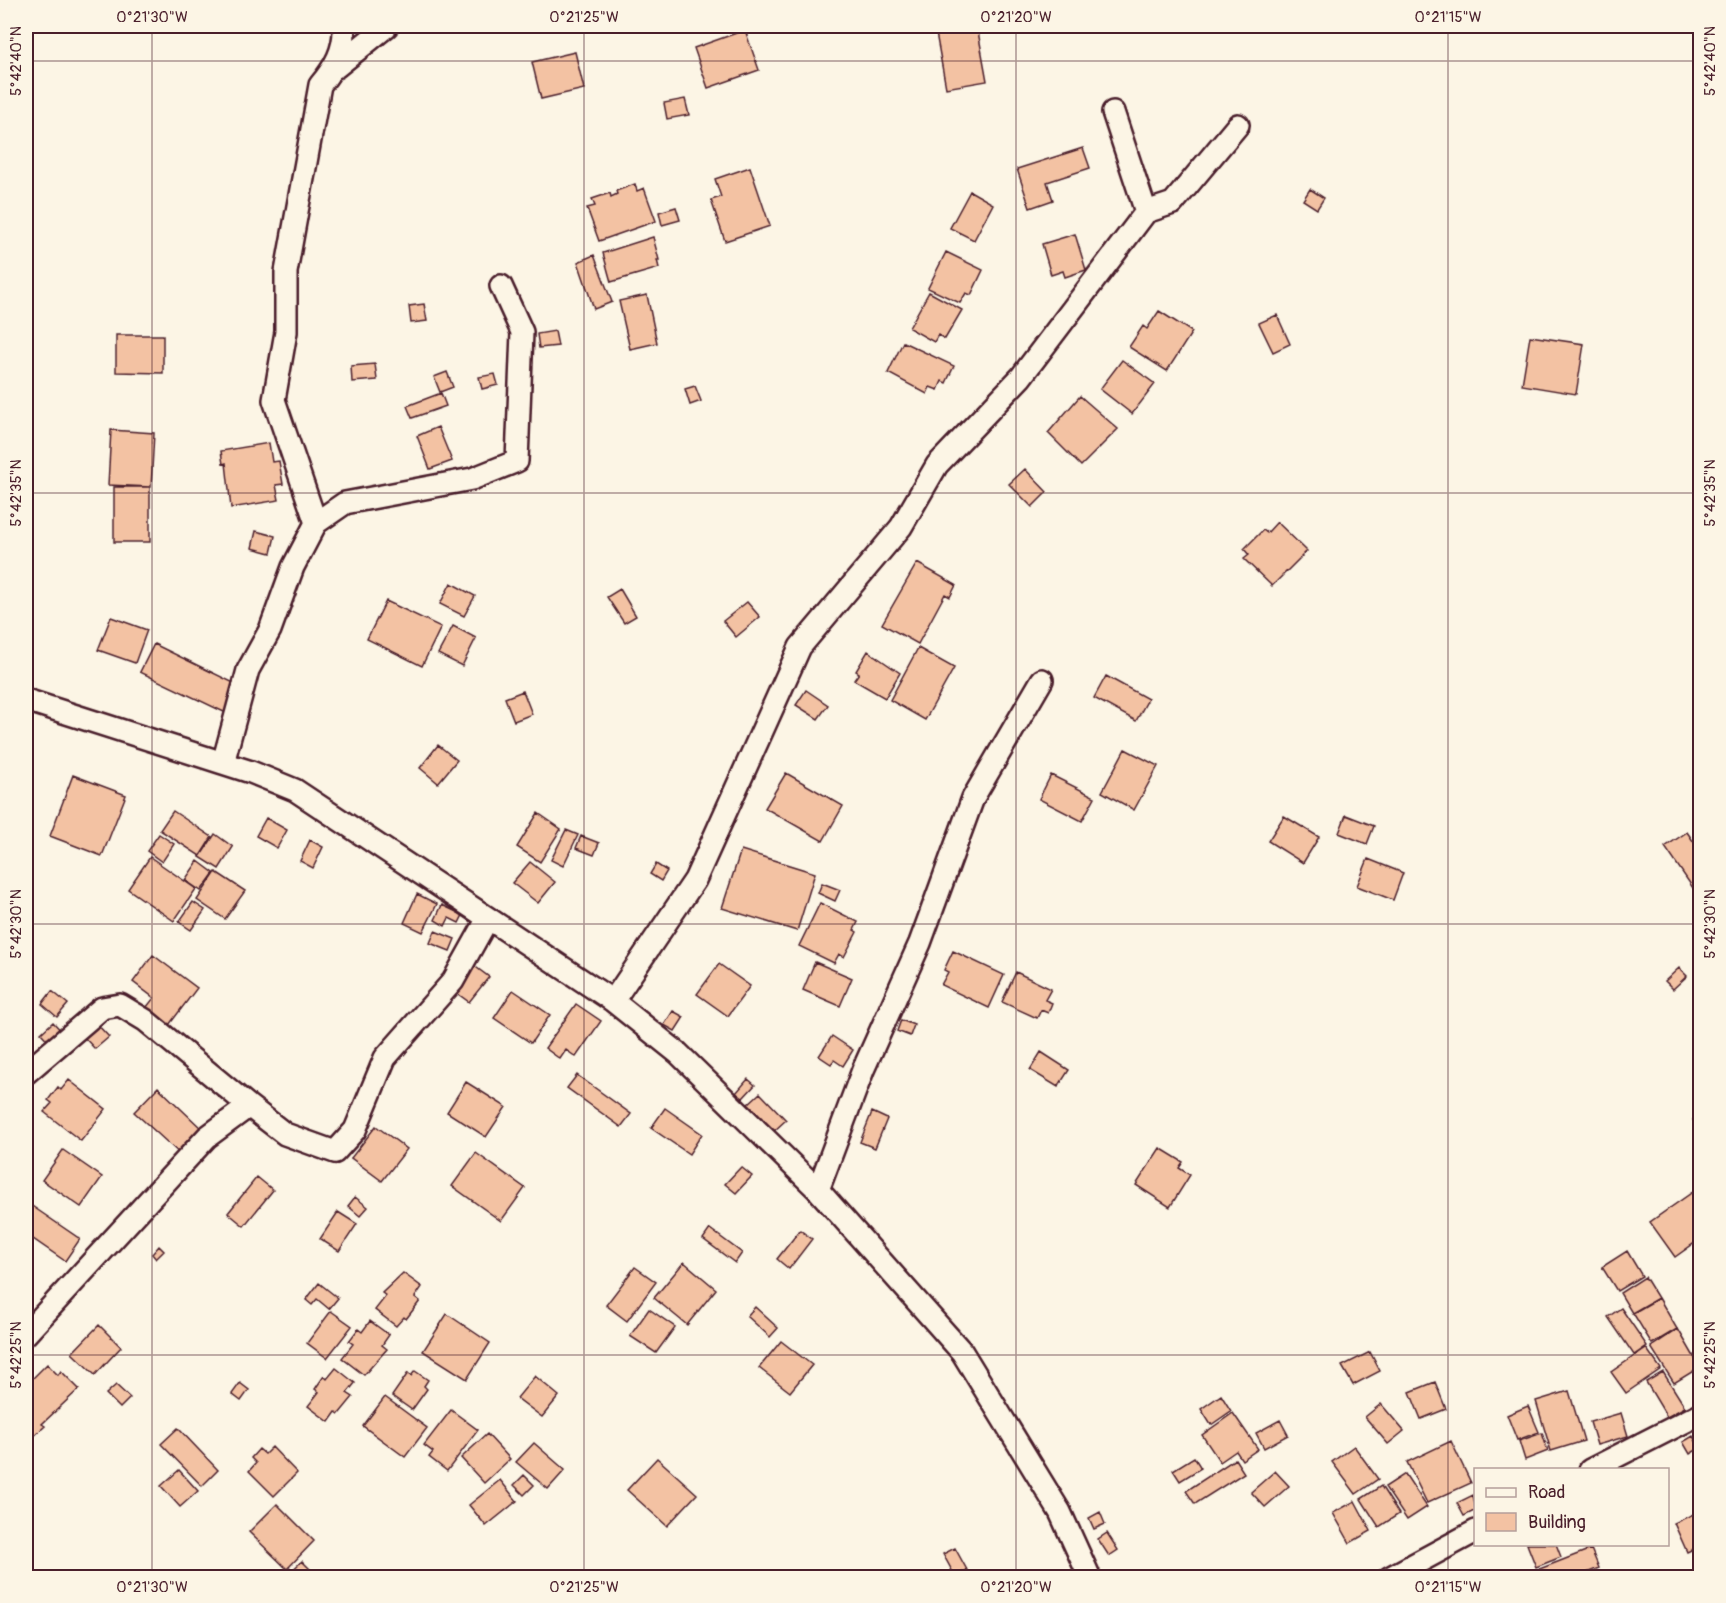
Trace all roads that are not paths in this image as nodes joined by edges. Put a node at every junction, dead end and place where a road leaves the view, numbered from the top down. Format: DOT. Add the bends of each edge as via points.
graph roads {
  1 [pos="344,26"];
  2 [pos="387,26"];
  3 [pos="336,67"];
  4 [pos="1113,112"];
  5 [pos="1238,125"];
  6 [pos="1146,212"];
  7 [pos="501,286"];
  8 [pos="316,523"];
  9 [pos="1042,681"];
  10 [pos="26,700"];
  11 [pos="223,763"];
  12 [pos="487,920"];
  13 [pos="613,1001"];
  14 [pos="26,1072"];
  15 [pos="249,1106"];
  16 [pos="818,1190"];
  17 [pos="26,1334"];
  18 [pos="1701,1414"];
  19 [pos="1594,1468"];
  20 [pos="1474,1532"];
  21 [pos="1090,1578"];
  22 [pos="1389,1578"];
  1 -- 3 [label="street" via="345,39"];
  2 -- 3 [label="street"];
  3 -- 8 [label="street" via="320,86 286,272 286,332 274,400"];
  4 -- 6 [label="street"];
  5 -- 6 [label="street" via="1173,203"];
  6 -- 13 [label="street" via="1021,377 938,465 901,527 800,647 695,880"];
  7 -- 8 [label="street" via="522,332 518,461 472,479 345,503"];
  8 -- 11 [label="street" via="270,630 248,670"];
  9 -- 16 [label="street" via="973,798 920,943 863,1070"];
  10 -- 11 [label="street"];
  11 -- 12 [label="street" via="295,790"];
  12 -- 13 [label="street"];
  12 -- 15 [label="street" via="453,981 385,1058 355,1130 334,1152 285,1134"];
  13 -- 16 [label="street" via="678,1053"];
  14 -- 15 [label="street" via="102,1008 120,1005 145,1020"];
  15 -- 17 [label="street" via="207,1137"];
  16 -- 21 [label="street" via="962,1352 1060,1512"];
  18 -- 19 [label="street"];
  20 -- 22 [label="street"];
}
